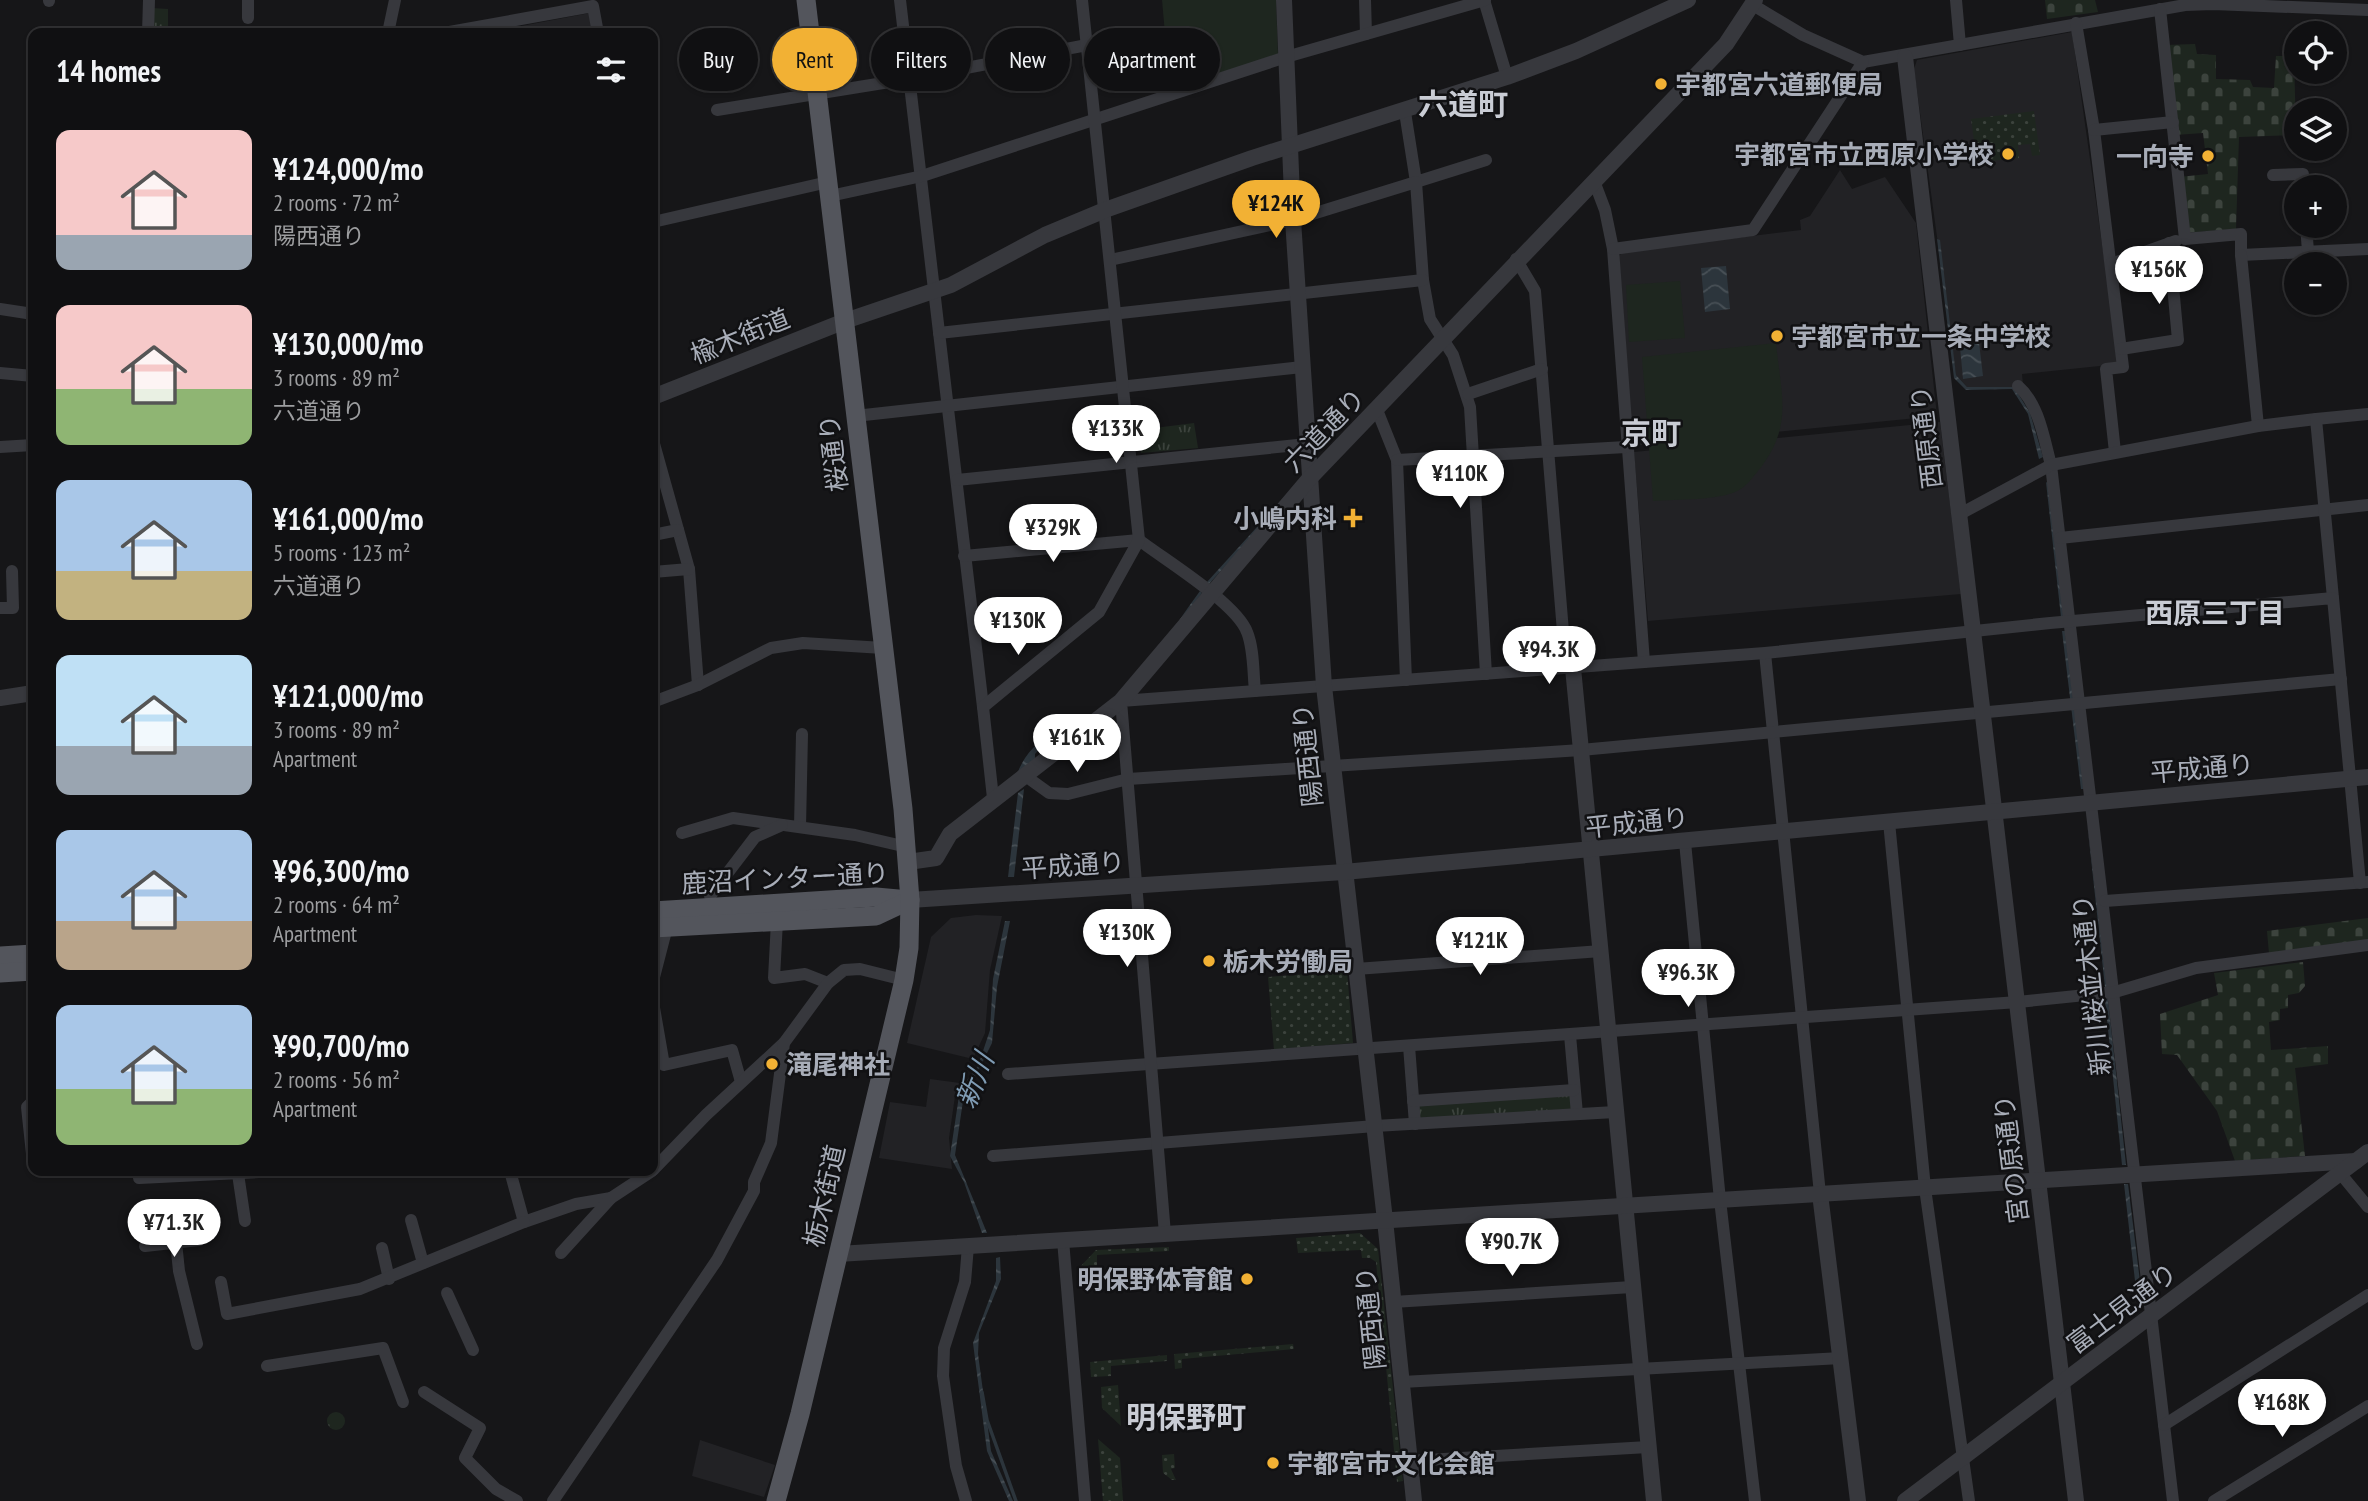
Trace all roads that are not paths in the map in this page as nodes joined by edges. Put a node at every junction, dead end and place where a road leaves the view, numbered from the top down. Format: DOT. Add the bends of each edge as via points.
graph roads {
  1 [pos="149,0"];
  2 [pos="248,0"];
  3 [pos="395,0"];
  4 [pos="806,0"];
  5 [pos="900,0"];
  6 [pos="1082,0"];
  7 [pos="1284,0"];
  8 [pos="1365,0"];
  9 [pos="1485,0"];
  10 [pos="1688,0"];
  11 [pos="1956,0"];
  12 [pos="1751,2"];
  13 [pos="2213,2"];
  14 [pos="1450,4"];
  15 [pos="2152,6"];
  16 [pos="2368,9"];
  17 [pos="248,18"];
  18 [pos="2076,23"];
  19 [pos="148,28"];
  20 [pos="389,28"];
  21 [pos="472,28"];
  22 [pos="597,28"];
  23 [pos="903,28"];
  24 [pos="1085,28"];
  25 [pos="1366,34"];
  26 [pos="1960,45"];
  27 [pos="1084,46"];
  28 [pos="1286,57"];
  29 [pos="1905,57"];
  30 [pos="1863,62"];
  31 [pos="971,67"];
  32 [pos="1507,78"];
  33 [pos="871,85"];
  34 [pos="910,91"];
  35 [pos="1093,91"];
  36 [pos="817,94"];
  37 [pos="717,110"];
  38 [pos="1405,112"];
  39 [pos="1096,120"];
  40 [pos="2173,122"];
  41 [pos="2094,130"];
  42 [pos="1290,146"];
  43 [pos="1486,160"];
  44 [pos="2273,175"];
  45 [pos="2302,175"];
  46 [pos="922,176"];
  47 [pos="1594,181"];
  48 [pos="1416,182"];
  49 [pos="829,189"];
  50 [pos="1105,210"];
  51 [pos="1293,220"];
  52 [pos="658,221"];
  53 [pos="2307,238"];
  54 [pos="2185,239"];
  55 [pos="2169,243"];
  56 [pos="1613,249"];
  57 [pos="2368,249"];
  58 [pos="2308,251"];
  59 [pos="2241,255"];
  60 [pos="1516,259"];
  61 [pos="1110,260"];
  62 [pos="2111,264"];
  63 [pos="1423,280"];
  64 [pos="934,290"];
  65 [pos="1298,294"];
  66 [pos="0,309"];
  67 [pos="1116,312"];
  68 [pos="28,313"];
  69 [pos="845,321"];
  70 [pos="939,333"];
  71 [pos="1443,340"];
  72 [pos="2121,349"];
  73 [pos="1303,367"];
  74 [pos="1542,369"];
  75 [pos="0,373"];
  76 [pos="28,376"];
  77 [pos="1125,386"];
  78 [pos="2018,386"];
  79 [pos="1468,394"];
  80 [pos="658,395"];
  81 [pos="947,406"];
  82 [pos="1377,410"];
  83 [pos="2368,414"];
  84 [pos="855,416"];
  85 [pos="2316,419"];
  86 [pos="2258,426"];
  87 [pos="1307,444"];
  88 [pos="28,445"];
  89 [pos="0,447"];
  90 [pos="1626,447"];
  91 [pos="1548,451"];
  92 [pos="2115,452"];
  93 [pos="1474,455"];
  94 [pos="658,458"];
  95 [pos="1132,460"];
  96 [pos="1398,460"];
  97 [pos="2051,465"];
  98 [pos="1310,478"];
  99 [pos="957,480"];
  100 [pos="2368,505"];
  101 [pos="2324,509"];
  102 [pos="1960,514"];
  103 [pos="678,530"];
  104 [pos="658,534"];
  105 [pos="2060,538"];
  106 [pos="1139,540"];
  107 [pos="964,556"];
  108 [pos="689,569"];
  109 [pos="12,571"];
  110 [pos="658,572"];
  111 [pos="1211,593"];
  112 [pos="2333,598"];
  113 [pos="0,608"];
  114 [pos="2070,621"];
  115 [pos="1974,632"];
  116 [pos="883,648"];
  117 [pos="1765,653"];
  118 [pos="1644,662"];
  119 [pos="1569,668"];
  120 [pos="1486,674"];
  121 [pos="2341,679"];
  122 [pos="1406,680"];
  123 [pos="698,685"];
  124 [pos="1324,686"];
  125 [pos="1255,691"];
  126 [pos="28,694"];
  127 [pos="0,698"];
  128 [pos="658,700"];
  129 [pos="1121,701"];
  130 [pos="2080,703"];
  131 [pos="983,707"];
  132 [pos="1984,712"];
  133 [pos="1773,733"];
  134 [pos="802,734"];
  135 [pos="1581,750"];
  136 [pos="1333,766"];
  137 [pos="1020,778"];
  138 [pos="2360,778"];
  139 [pos="1128,779"];
  140 [pos="993,798"];
  141 [pos="2092,803"];
  142 [pos="1995,812"];
  143 [pos="1889,822"];
  144 [pos="782,825"];
  145 [pos="800,827"];
  146 [pos="1784,832"];
  147 [pos="682,833"];
  148 [pos="1685,842"];
  149 [pos="1591,851"];
  150 [pos="907,854"];
  151 [pos="1343,872"];
  152 [pos="2364,882"];
  153 [pos="1137,886"];
  154 [pos="710,896"];
  155 [pos="910,900"];
  156 [pos="2105,901"];
  157 [pos="658,911"];
  158 [pos="777,921"];
  159 [pos="660,928"];
  160 [pos="2368,945"];
  161 [pos="1601,951"];
  162 [pos="28,954"];
  163 [pos="0,956"];
  164 [pos="1356,969"];
  165 [pos="28,971"];
  166 [pos="0,973"];
  167 [pos="904,980"];
  168 [pos="828,983"];
  169 [pos="2115,992"];
  170 [pos="2018,1002"];
  171 [pos="1908,1009"];
  172 [pos="1803,1017"];
  173 [pos="1702,1025"];
  174 [pos="658,1031"];
  175 [pos="1608,1032"];
  176 [pos="1570,1035"];
  177 [pos="784,1043"];
  178 [pos="1409,1046"];
  179 [pos="1366,1049"];
  180 [pos="1151,1064"];
  181 [pos="1008,1074"];
  182 [pos="741,1082"];
  183 [pos="1574,1090"];
  184 [pos="1413,1101"];
  185 [pos="1615,1112"];
  186 [pos="1577,1114"];
  187 [pos="1415,1124"];
  188 [pos="1375,1126"];
  189 [pos="1156,1143"];
  190 [pos="993,1156"];
  191 [pos="2362,1156"];
  192 [pos="658,1165"];
  193 [pos="2340,1173"];
  194 [pos="2134,1175"];
  195 [pos="163,1176"];
  196 [pos="238,1176"];
  197 [pos="511,1176"];
  198 [pos="644,1176"];
  199 [pos="139,1178"];
  200 [pos="2038,1181"];
  201 [pos="1925,1188"];
  202 [pos="1820,1194"];
  203 [pos="611,1198"];
  204 [pos="1720,1200"];
  205 [pos="1624,1206"];
  206 [pos="2368,1207"];
  207 [pos="411,1220"];
  208 [pos="1385,1220"];
  209 [pos="245,1221"];
  210 [pos="524,1222"];
  211 [pos="1165,1234"];
  212 [pos="199,1240"];
  213 [pos="1063,1240"];
  214 [pos="176,1242"];
  215 [pos="145,1246"];
  216 [pos="968,1246"];
  217 [pos="382,1248"];
  218 [pos="561,1253"];
  219 [pos="838,1254"];
  220 [pos="423,1263"];
  221 [pos="388,1279"];
  222 [pos="221,1282"];
  223 [pos="1632,1287"];
  224 [pos="447,1293"];
  225 [pos="2368,1295"];
  226 [pos="1393,1301"];
  227 [pos="2152,1317"];
  228 [pos="197,1344"];
  229 [pos="473,1350"];
  230 [pos="1841,1358"];
  231 [pos="1739,1362"];
  232 [pos="267,1366"];
  233 [pos="1641,1367"];
  234 [pos="1402,1382"];
  235 [pos="2062,1383"];
  236 [pos="424,1392"];
  237 [pos="403,1402"];
  238 [pos="2368,1406"];
  239 [pos="2164,1425"];
  240 [pos="1648,1447"];
  241 [pos="1962,1459"];
  242 [pos="1409,1461"];
  243 [pos="517,1501"];
  244 [pos="553,1501"];
  245 [pos="776,1501"];
  246 [pos="966,1501"];
  247 [pos="1085,1501"];
  248 [pos="1414,1501"];
  249 [pos="1654,1501"];
  250 [pos="1755,1501"];
  251 [pos="1858,1501"];
  252 [pos="1905,1501"];
  253 [pos="1969,1501"];
  254 [pos="2076,1501"];
  255 [pos="2173,1501"];
  256 [pos="2214,1501"];
  1 -- 19 [label="street"];
  2 -- 17 [label="street"];
  3 -- 20 [label="street"];
  4 -- 36 [label="main road, 桜通り"];
  5 -- 23 [label="street"];
  6 -- 24 [label="street"];
  7 -- 28 [label="street, 陽西通り"];
  8 -- 25 [label="street"];
  9 -- 14 [label="street"];
  9 -- 32 [label="street"];
  10 -- 32 [label="street, 楡木街道"];
  11 -- 26 [label="street"];
  12 -- 30 [label="street" via="1802,35"];
  12 -- 47 [label="street, 六道通り" via="1726,44"];
  13 -- 15 [label="street"];
  13 -- 16 [label="street"];
  14 -- 25 [label="street"];
  15 -- 18 [label="street"];
  15 -- 40 [label="street"];
  18 -- 26 [label="street"];
  18 -- 41 [label="street"];
  21 -- 22 [label="street" via="593,6"];
  25 -- 28 [label="street"];
  26 -- 29 [label="street"];
  27 -- 31 [label="street"];
  28 -- 39 [label="street"];
  28 -- 42 [label="street, 陽西通り"];
  29 -- 30 [label="street"];
  29 -- 102 [label="street, 西原通り"];
  30 -- 56 [label="street" via="1753,230"];
  32 -- 38 [label="street, 楡木街道"];
  33 -- 36 [label="street"];
  34 -- 46 [label="street"];
  35 -- 39 [label="street"];
  36 -- 37 [label="street"];
  36 -- 49 [label="main road, 桜通り"];
  38 -- 42 [label="street, 楡木街道"];
  38 -- 48 [label="street"];
  39 -- 46 [label="street"];
  39 -- 50 [label="street"];
  40 -- 41 [label="street"];
  40 -- 54 [label="street"];
  41 -- 62 [label="street"];
  42 -- 50 [label="street, 楡木街道"];
  42 -- 51 [label="street, 陽西通り"];
  43 -- 48 [label="street"];
  44 -- 45 [label="street"];
  46 -- 49 [label="street"];
  46 -- 64 [label="street"];
  47 -- 56 [label="street"];
  47 -- 60 [label="street, 六道通り"];
  48 -- 51 [label="street"];
  48 -- 63 [label="street"];
  49 -- 52 [label="street"];
  49 -- 69 [label="main road, 桜通り"];
  50 -- 61 [label="street"];
  50 -- 64 [label="street, 楡木街道"];
  51 -- 61 [label="street"];
  51 -- 65 [label="street, 陽西通り"];
  53 -- 58 [label="street"];
  54 -- 55 [label="street"];
  54 -- 59 [label="street" via="2241,234"];
  55 -- 62 [label="street"];
  55 -- 72 [label="street" via="2178,340"];
  56 -- 90 [label="street"];
  57 -- 58 [label="street"];
  58 -- 59 [label="street"];
  59 -- 86 [label="street"];
  60 -- 71 [label="street, 六道通り"];
  60 -- 74 [label="street" via="1535,291"];
  61 -- 67 [label="street"];
  62 -- 72 [label="street"];
  63 -- 65 [label="street"];
  63 -- 71 [label="street" via="1430,319"];
  64 -- 69 [label="street, 楡木街道"];
  64 -- 70 [label="street"];
  65 -- 67 [label="street"];
  65 -- 73 [label="street, 陽西通り"];
  66 -- 68 [label="street"];
  67 -- 70 [label="street"];
  67 -- 77 [label="street"];
  69 -- 80 [label="street, 楡木街道"];
  69 -- 84 [label="main road, 桜通り"];
  70 -- 81 [label="street"];
  71 -- 79 [label="street"];
  71 -- 82 [label="street, 六道通り"];
  72 -- 92 [label="street" via="2123,367 2106,369"];
  73 -- 77 [label="street"];
  73 -- 87 [label="street, 陽西通り"];
  74 -- 79 [label="street"];
  74 -- 91 [label="street"];
  75 -- 76 [label="street"];
  77 -- 81 [label="street"];
  77 -- 95 [label="street"];
  78 -- 97 [label="street, 新川桜並木通り" via="2038,420"];
  79 -- 93 [label="street"];
  81 -- 84 [label="street"];
  81 -- 99 [label="street"];
  82 -- 96 [label="street"];
  82 -- 98 [label="street, 六道通り"];
  83 -- 85 [label="street"];
  84 -- 116 [label="main road, 桜通り"];
  85 -- 86 [label="street"];
  85 -- 101 [label="street"];
  86 -- 92 [label="street"];
  87 -- 95 [label="street"];
  87 -- 98 [label="street, 陽西通り"];
  88 -- 89 [label="street"];
  90 -- 91 [label="street"];
  90 -- 118 [label="street"];
  91 -- 93 [label="street"];
  91 -- 119 [label="street"];
  92 -- 97 [label="street"];
  93 -- 96 [label="street"];
  93 -- 120 [label="street"];
  94 -- 103 [label="street"];
  95 -- 99 [label="street"];
  95 -- 106 [label="street"];
  96 -- 122 [label="street"];
  97 -- 102 [label="street"];
  97 -- 105 [label="street, 新川桜並木通り"];
  98 -- 111 [label="street, 六道通り"];
  98 -- 124 [label="street, 陽西通り"];
  99 -- 107 [label="street"];
  100 -- 101 [label="street"];
  101 -- 105 [label="street"];
  101 -- 112 [label="street"];
  102 -- 115 [label="street, 西原通り"];
  103 -- 104 [label="street"];
  103 -- 108 [label="street"];
  105 -- 114 [label="street, 新川桜並木通り"];
  106 -- 107 [label="street"];
  106 -- 111 [label="street"];
  106 -- 131 [label="street" via="1099,612"];
  107 -- 131 [label="street"];
  108 -- 110 [label="street"];
  108 -- 123 [label="street"];
  109 -- 113 [label="street" via="13,608"];
  111 -- 125 [label="street" via="1242,621 1248,633"];
  111 -- 129 [label="street, 六道通り"];
  112 -- 114 [label="street"];
  112 -- 121 [label="street"];
  114 -- 115 [label="street"];
  114 -- 130 [label="street, 新川桜並木通り"];
  115 -- 117 [label="street"];
  115 -- 132 [label="street, 西原通り"];
  116 -- 123 [label="street" via="803,643 771,648"];
  116 -- 150 [label="main road, 桜通り"];
  117 -- 118 [label="street"];
  117 -- 133 [label="street"];
  118 -- 119 [label="street"];
  119 -- 120 [label="street"];
  119 -- 135 [label="street"];
  120 -- 122 [label="street"];
  121 -- 130 [label="street"];
  121 -- 138 [label="street"];
  122 -- 124 [label="street"];
  123 -- 128 [label="street"];
  124 -- 125 [label="street"];
  124 -- 136 [label="street, 陽西通り"];
  125 -- 129 [label="street"];
  126 -- 127 [label="street"];
  129 -- 137 [label="street, 六道通り"];
  129 -- 139 [label="street"];
  130 -- 132 [label="street"];
  130 -- 141 [label="street, 新川桜並木通り"];
  131 -- 140 [label="street"];
  132 -- 133 [label="street"];
  132 -- 142 [label="street, 西原通り"];
  133 -- 135 [label="street"];
  133 -- 146 [label="street"];
  134 -- 145 [label="street"];
  135 -- 136 [label="street"];
  135 -- 149 [label="street"];
  136 -- 139 [label="street"];
  136 -- 151 [label="street, 陽西通り"];
  137 -- 139 [label="street" via="1049,793 1068,794"];
  137 -- 140 [label="street, 六道通り"];
  138 -- 141 [label="street, 平成通り"];
  138 -- 152 [label="street"];
  139 -- 153 [label="street"];
  140 -- 150 [label="street, 六道通り" via="950,834 936,858"];
  141 -- 142 [label="street, 平成通り"];
  141 -- 156 [label="street, 新川桜並木通り"];
  142 -- 143 [label="street, 平成通り"];
  142 -- 170 [label="street, 宮の原通り"];
  143 -- 146 [label="street, 平成通り"];
  143 -- 171 [label="street"];
  144 -- 145 [label="street"];
  144 -- 147 [label="street" via="733,818"];
  144 -- 154 [label="street" via="755,837"];
  145 -- 150 [label="street" via="855,835"];
  146 -- 148 [label="street, 平成通り"];
  146 -- 172 [label="street"];
  148 -- 149 [label="street, 平成通り"];
  148 -- 173 [label="street"];
  149 -- 151 [label="street, 平成通り"];
  149 -- 161 [label="street"];
  150 -- 155 [label="main road, 桜通り"];
  151 -- 153 [label="street, 平成通り"];
  151 -- 164 [label="street, 陽西通り"];
  152 -- 156 [label="street"];
  153 -- 155 [label="street, 平成通り"];
  153 -- 180 [label="street"];
  155 -- 157 [label="main road, 鹿沼インター通り" via="876,897"];
  155 -- 158 [label="main road, 鹿沼インター通り" via="876,916"];
  155 -- 167 [label="main road, 栃木街道"];
  156 -- 169 [label="street, 新川桜並木通り"];
  158 -- 159 [label="main road, 鹿沼インター通り"];
  158 -- 168 [label="street" via="774,978 805,974"];
  160 -- 169 [label="street" via="2196,968"];
  161 -- 164 [label="street"];
  161 -- 175 [label="street"];
  162 -- 163 [label="main road"];
  164 -- 179 [label="street, 陽西通り"];
  165 -- 166 [label="main road"];
  167 -- 168 [label="street" via="853,968"];
  167 -- 219 [label="main road, 栃木街道"];
  168 -- 177 [label="street"];
  169 -- 170 [label="street"];
  169 -- 194 [label="street, 新川桜並木通り"];
  170 -- 171 [label="street"];
  170 -- 200 [label="street, 宮の原通り"];
  171 -- 172 [label="street"];
  171 -- 201 [label="street"];
  172 -- 173 [label="street"];
  172 -- 202 [label="street"];
  173 -- 175 [label="street"];
  173 -- 204 [label="street"];
  174 -- 182 [label="street" via="664,1065 732,1050"];
  175 -- 176 [label="street"];
  175 -- 185 [label="street"];
  176 -- 178 [label="street"];
  176 -- 183 [label="street"];
  177 -- 182 [label="street"];
  177 -- 244 [label="street" via="771,1143 742,1214 717,1260"];
  178 -- 179 [label="street"];
  178 -- 184 [label="street"];
  179 -- 180 [label="street"];
  179 -- 188 [label="street, 陽西通り"];
  180 -- 181 [label="street"];
  180 -- 189 [label="street"];
  182 -- 192 [label="street"];
  183 -- 184 [label="street"];
  183 -- 186 [label="street"];
  184 -- 187 [label="street"];
  185 -- 186 [label="street"];
  185 -- 205 [label="street"];
  186 -- 187 [label="street"];
  187 -- 188 [label="street"];
  188 -- 189 [label="street"];
  188 -- 208 [label="street, 陽西通り"];
  189 -- 190 [label="street"];
  189 -- 211 [label="street"];
  191 -- 193 [label="street, 富士見通り"];
  191 -- 194 [label="street"];
  193 -- 206 [label="street"];
  193 -- 227 [label="street, 富士見通り"];
  194 -- 200 [label="street"];
  194 -- 227 [label="street, 新川桜並木通り"];
  195 -- 199 [label="street"];
  196 -- 209 [label="street"];
  197 -- 210 [label="street"];
  198 -- 203 [label="street"];
  200 -- 201 [label="street"];
  200 -- 235 [label="street, 宮の原通り"];
  201 -- 202 [label="street"];
  201 -- 241 [label="street"];
  202 -- 204 [label="street"];
  202 -- 230 [label="street"];
  203 -- 210 [label="street" via="576,1204"];
  203 -- 218 [label="street"];
  204 -- 205 [label="street"];
  204 -- 231 [label="street"];
  205 -- 208 [label="street"];
  205 -- 223 [label="street"];
  207 -- 220 [label="street"];
  208 -- 211 [label="street"];
  208 -- 226 [label="street, 陽西通り"];
  210 -- 220 [label="street"];
  211 -- 213 [label="street"];
  212 -- 214 [label="street"];
  213 -- 216 [label="street"];
  213 -- 247 [label="street"];
  214 -- 215 [label="street"];
  214 -- 228 [label="street"];
  216 -- 219 [label="street"];
  216 -- 246 [label="street" via="965,1282 944,1348 943,1376 956,1466"];
  217 -- 221 [label="street"];
  219 -- 245 [label="main road, 栃木街道"];
  220 -- 221 [label="street"];
  221 -- 222 [label="street" via="360,1289 227,1314"];
  223 -- 226 [label="street"];
  223 -- 233 [label="street"];
  224 -- 229 [label="street"];
  225 -- 239 [label="street"];
  226 -- 234 [label="street, 陽西通り"];
  227 -- 235 [label="street, 富士見通り"];
  227 -- 239 [label="street, 新川桜並木通り"];
  230 -- 231 [label="street"];
  230 -- 251 [label="street"];
  231 -- 233 [label="street"];
  231 -- 250 [label="street"];
  232 -- 237 [label="street" via="383,1348"];
  233 -- 234 [label="street"];
  233 -- 240 [label="street"];
  234 -- 242 [label="street, 陽西通り"];
  235 -- 241 [label="street, 富士見通り"];
  235 -- 254 [label="street, 宮の原通り"];
  236 -- 243 [label="street" via="480,1428 465,1458 496,1489"];
  238 -- 256 [label="street"];
  239 -- 255 [label="street, 新川桜並木通り"];
  240 -- 242 [label="street"];
  240 -- 249 [label="street"];
  241 -- 252 [label="street, 富士見通り"];
  241 -- 253 [label="street"];
  242 -- 248 [label="street, 陽西通り"];
}
